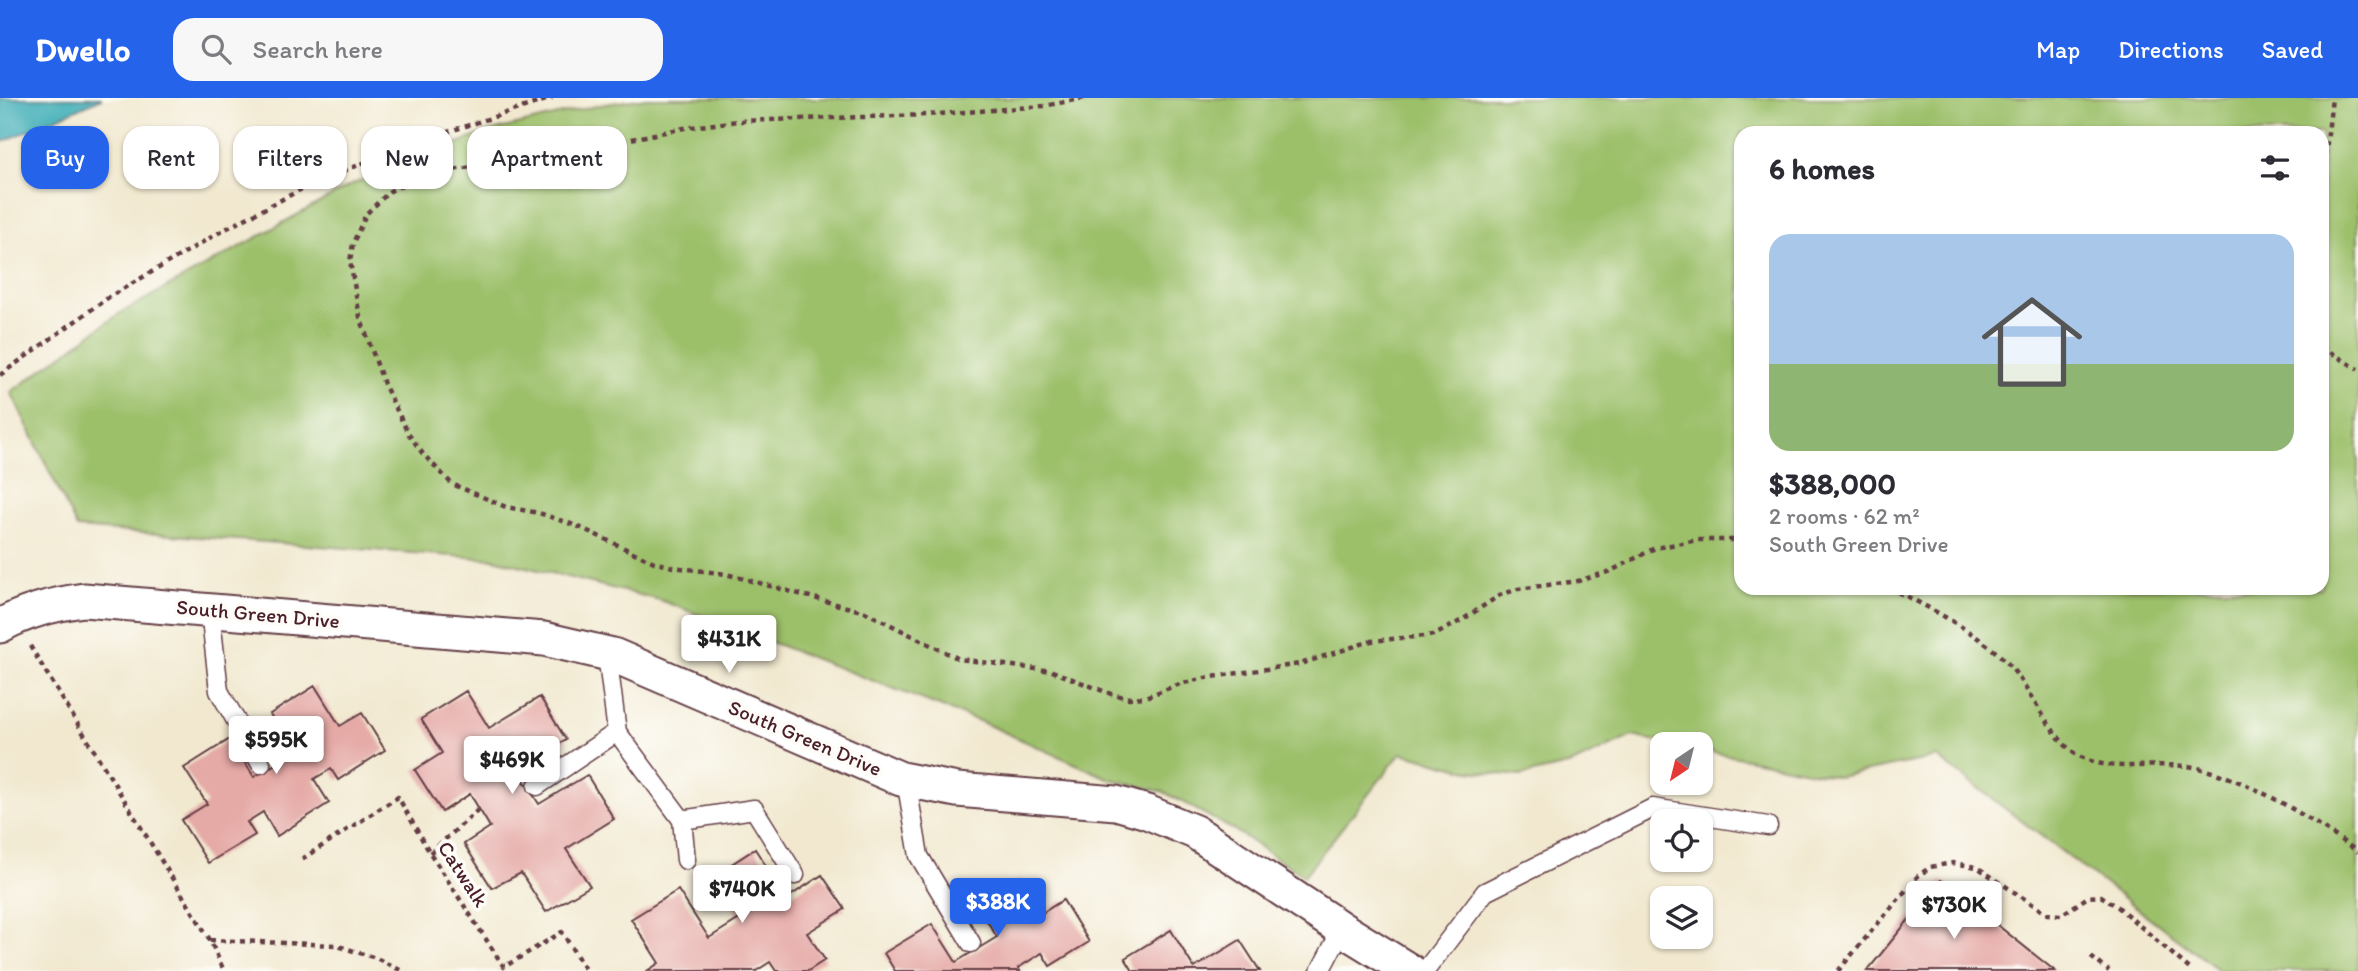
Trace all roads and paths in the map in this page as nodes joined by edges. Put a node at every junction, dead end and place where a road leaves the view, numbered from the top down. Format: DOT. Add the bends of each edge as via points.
graph roads {
  1 [pos="552,98"];
  2 [pos="1084,98"];
  3 [pos="2332,98"];
  4 [pos="2329,126"];
  5 [pos="2329,351"];
  6 [pos="2358,369"];
  7 [pos="0,375"];
  8 [pos="1734,540"];
  9 [pos="1902,595"];
  10 [pos="210,610"];
  11 [pos="7,622"];
  12 [pos="607,654"];
  13 [pos="617,732"];
  14 [pos="261,764"];
  15 [pos="906,780"];
  16 [pos="537,786"];
  17 [pos="479,809"];
  18 [pos="682,820"];
  19 [pos="1768,826"];
  20 [pos="2358,852"];
  21 [pos="430,853"];
  22 [pos="302,859"];
  23 [pos="686,860"];
  24 [pos="795,875"];
  25 [pos="1342,929"];
  26 [pos="210,940"];
  27 [pos="971,943"];
  28 [pos="2091,957"];
  29 [pos="504,967"];
  30 [pos="225,971"];
  31 [pos="402,971"];
  32 [pos="497,971"];
  33 [pos="586,971"];
  34 [pos="1320,971"];
  35 [pos="1410,971"];
  36 [pos="1425,971"];
  37 [pos="1838,971"];
  38 [pos="2109,971"];
  39 [pos="2192,971"];
  1 -- 7 [label="path" via="315,182 219,232 109,298"];
  2 -- 8 [label="path" via="1044,106 927,114 738,121 427,175 390,191 360,226 351,262 360,317 408,433 452,484 506,507 586,530 654,562 726,574 865,612 959,659 1052,671 1129,698 1205,678 1300,664 1371,641 1435,635 1518,589 1578,581 1611,571 1655,548 1698,540"];
  3 -- 4 [label="path"];
  5 -- 6 [label="path"];
  9 -- 20 [label="path" via="1968,632 2008,663 2043,716 2077,755 2118,767 2182,766 2220,775 2263,794"];
  10 -- 11 [label="street, South Green Drive" via="84,600 46,607"];
  10 -- 12 [label="street, South Green Drive" via="544,639"];
  10 -- 14 [label="lane" via="219,691"];
  11 -- 26 [label="path"];
  12 -- 13 [label="lane"];
  12 -- 15 [label="street, South Green Drive"];
  13 -- 16 [label="lane"];
  13 -- 18 [label="lane"];
  15 -- 25 [label="street, South Green Drive" via="1116,803 1147,811 1195,832"];
  15 -- 27 [label="lane" via="919,856"];
  17 -- 21 [label="path"];
  18 -- 23 [label="lane"];
  18 -- 24 [label="lane" via="754,809"];
  19 -- 36 [label="lane" via="1653,808 1485,892"];
  21 -- 22 [label="path, Catwalk" via="398,796"];
  21 -- 29 [label="path, Catwalk"];
  25 -- 34 [label="lane"];
  25 -- 35 [label="street, South Green Drive"];
  26 -- 30 [label="path"];
  26 -- 31 [label="path" via="335,945"];
  28 -- 38 [label="path"];
  29 -- 32 [label="path"];
  29 -- 33 [label="path" via="562,932"];
  37 -- 39 [label="path" via="1917,877 1930,867 1953,863 1977,867 2047,914 2061,915 2088,897 2101,896"];
}
